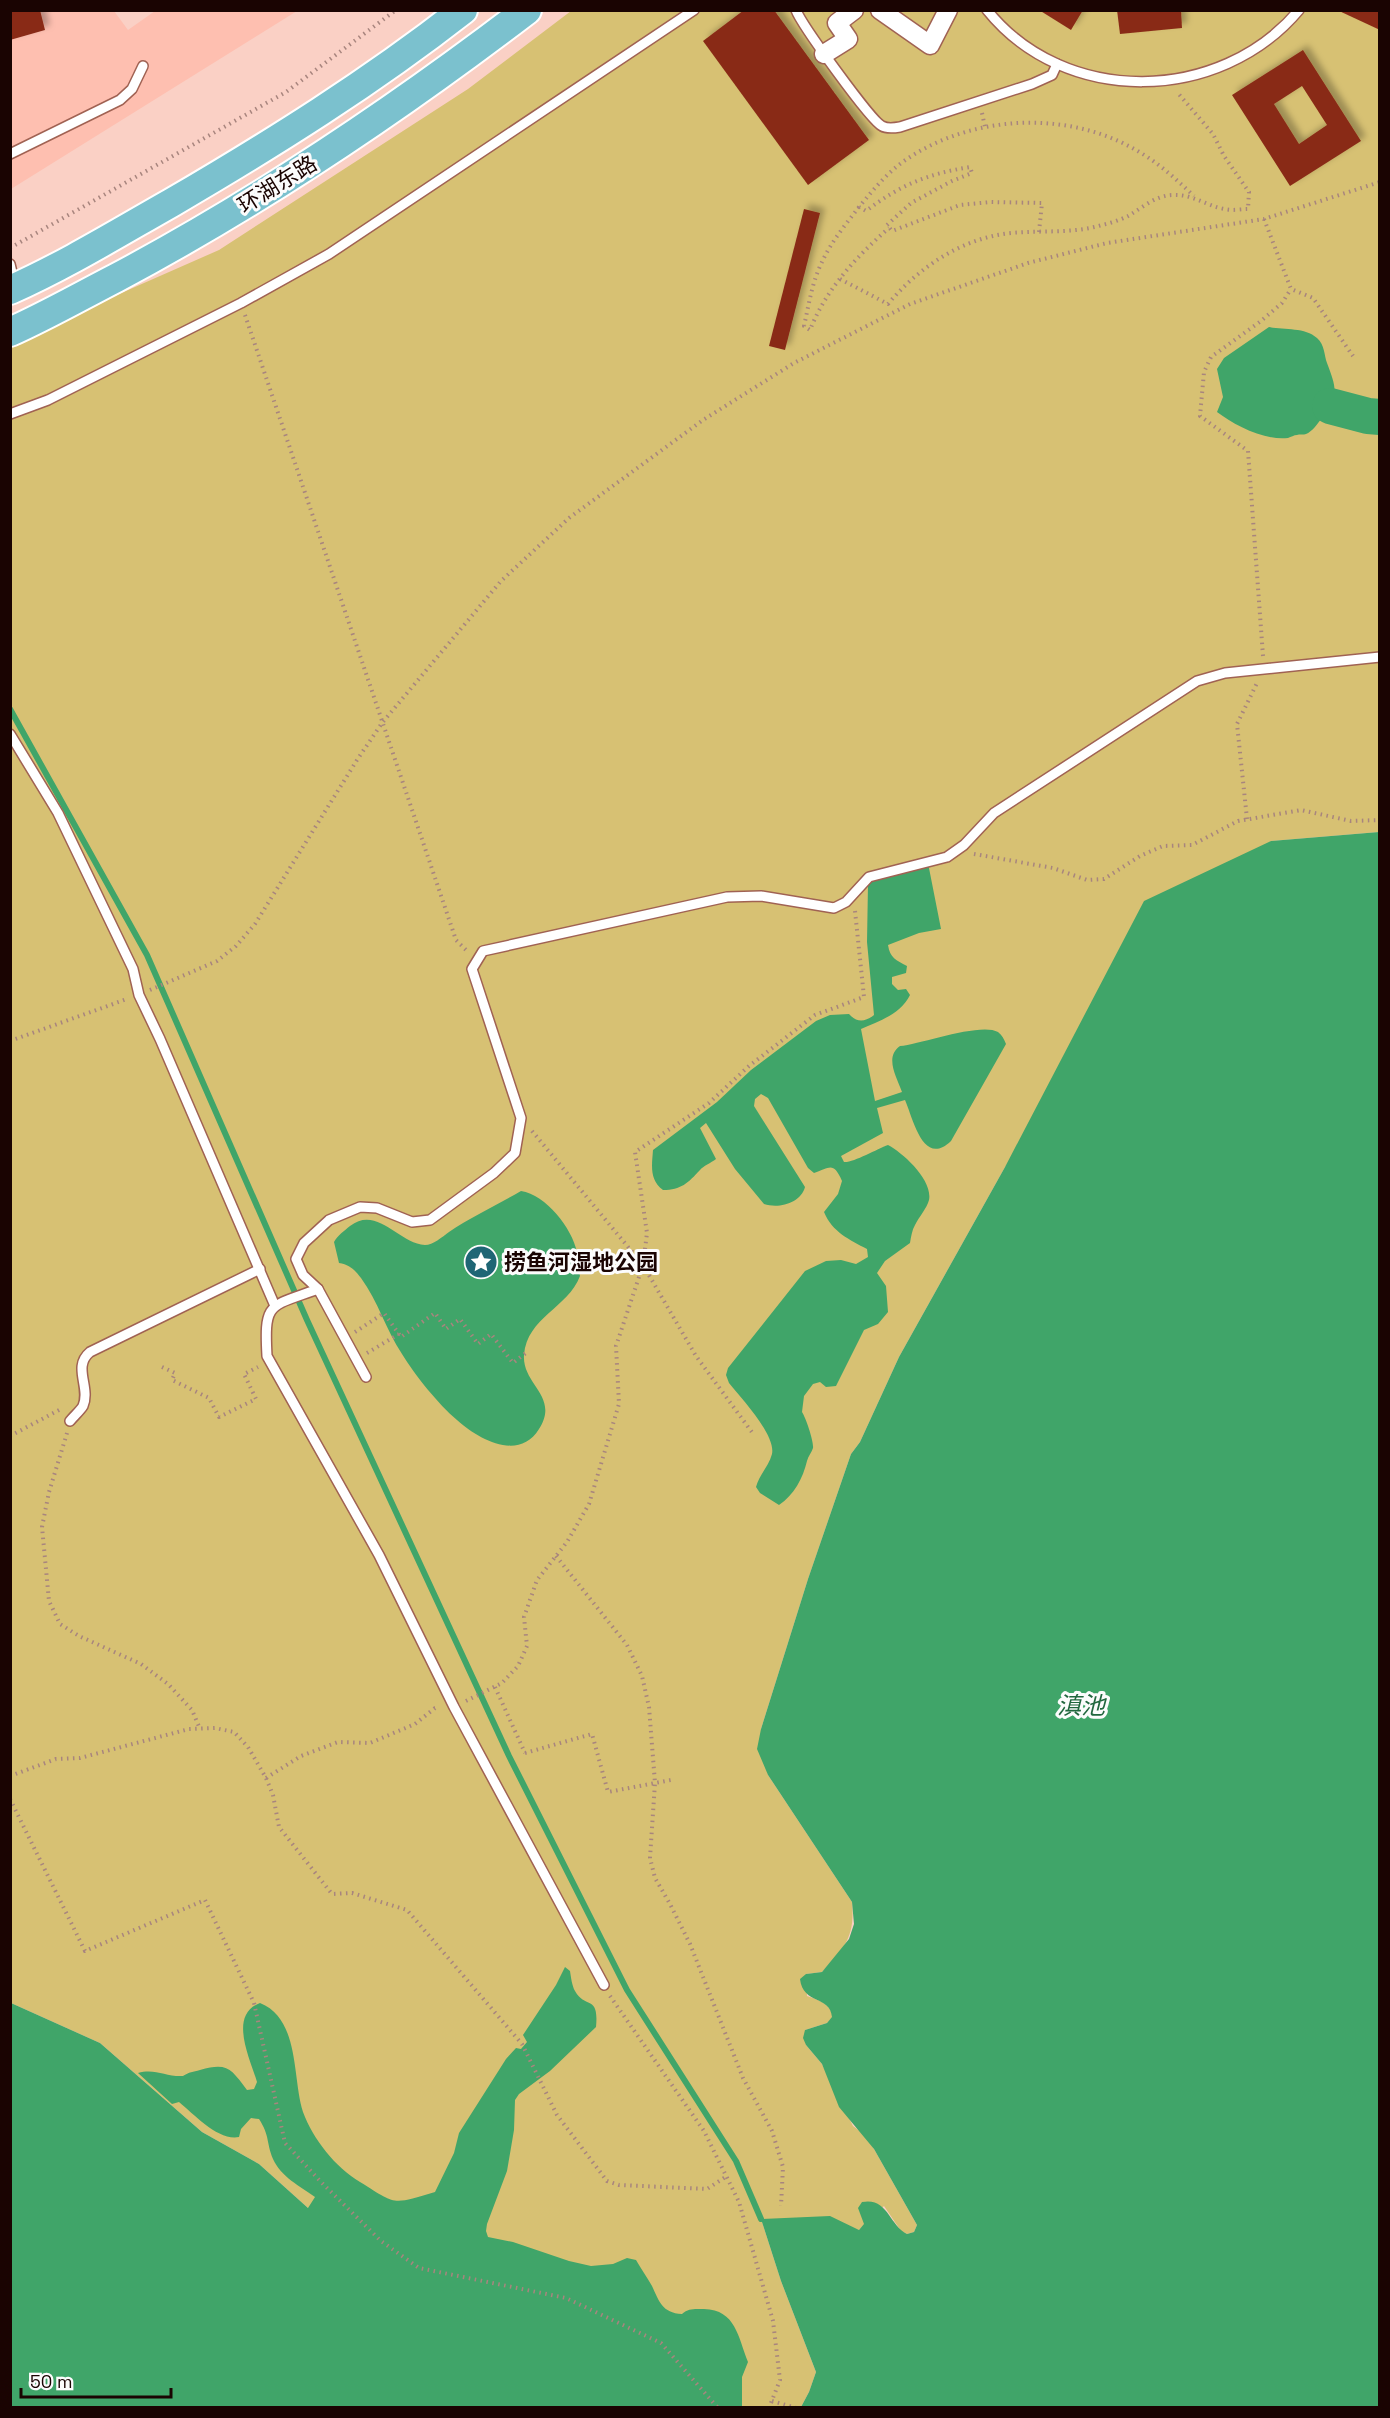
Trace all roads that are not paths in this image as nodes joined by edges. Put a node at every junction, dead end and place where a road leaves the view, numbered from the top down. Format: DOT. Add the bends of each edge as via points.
graph roads {
  1 [pos="463,10"];
  2 [pos="527,10"];
  3 [pos="694,10"];
  4 [pos="796,10"];
  5 [pos="854,10"];
  6 [pos="880,10"];
  7 [pos="948,10"];
  8 [pos="981,10"];
  9 [pos="1299,10"];
  10 [pos="990,14"];
  11 [pos="824,54"];
  12 [pos="1058,64"];
  13 [pos="143,66"];
  14 [pos="10,154"];
  15 [pos="12,280"];
  16 [pos="10,332"];
  17 [pos="10,414"];
  18 [pos="1380,657"];
  19 [pos="10,734"];
  20 [pos="260,1269"];
  21 [pos="314,1291"];
  22 [pos="276,1306"];
  23 [pos="366,1377"];
  24 [pos="70,1420"];
  25 [pos="604,1985"];
  1 -- 15 [label="main road, 环湖东路" via="413,49 256,153 106,240"];
  2 -- 16 [label="main road, 环湖东路" via="433,81 303,170 172,248"];
  3 -- 17 [label="lane" via="328,254 241,303 48,400"];
  4 -- 11 [label="lane"];
  5 -- 11 [label="street" via="837,23 848,39"];
  6 -- 7 [label="street" via="930,45"];
  8 -- 10 [label="lane"];
  9 -- 12 [label="lane" via="1252,51 1206,73 1129,82 1104,79"];
  10 -- 12 [label="lane" via="1018,40"];
  11 -- 12 [label="lane" via="869,115 889,128 1032,84 1052,75"];
  13 -- 14 [label="lane" via="132,89 120,100"];
  18 -- 21 [label="lane" via="1225,673 1197,681 994,813 947,857 869,877 846,902 834,908 761,896 727,897 483,951 472,969 521,1118 515,1153 430,1220 412,1222 377,1208 360,1207 329,1220 304,1243 296,1259"];
  19 -- 20 [label="lane" via="58,813 133,969"];
  20 -- 22 [label="lane"];
  20 -- 24 [label="lane" via="90,1352 81,1364 85,1396 82,1407"];
  21 -- 22 [label="lane"];
  21 -- 23 [label="lane"];
  22 -- 25 [label="lane" via="268,1312 265,1327 267,1356 379,1555 454,1707"];
}
